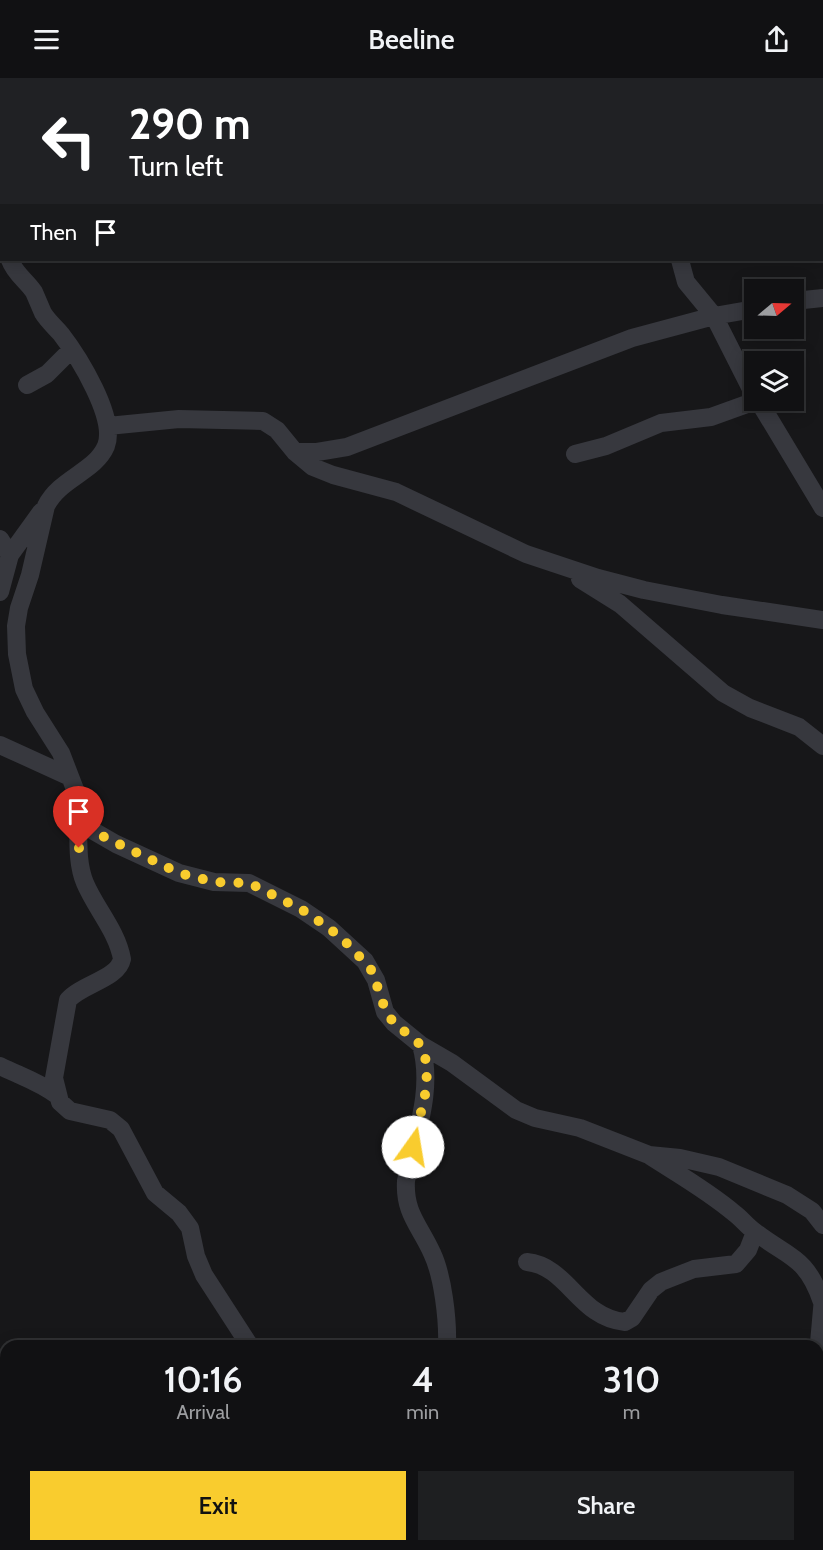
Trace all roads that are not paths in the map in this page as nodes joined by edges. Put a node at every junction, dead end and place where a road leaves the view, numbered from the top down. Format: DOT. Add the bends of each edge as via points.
graph roads {
  1 [pos="10,261"];
  2 [pos="680,261"];
  3 [pos="823,298"];
  4 [pos="804,300"];
  5 [pos="744,311"];
  6 [pos="714,316"];
  7 [pos="71,350"];
  8 [pos="744,375"];
  9 [pos="27,385"];
  10 [pos="744,405"];
  11 [pos="764,411"];
  12 [pos="108,426"];
  13 [pos="295,452"];
  14 [pos="575,454"];
  15 [pos="45,506"];
  16 [pos="823,508"];
  17 [pos="0,539"];
  18 [pos="10,555"];
  19 [pos="558,565"];
  20 [pos="0,592"];
  21 [pos="19,608"];
  22 [pos="0,619"];
  23 [pos="823,620"];
  24 [pos="0,745"];
  25 [pos="823,746"];
  26 [pos="68,776"];
  27 [pos="78,813"];
  28 [pos="421,1045"];
  29 [pos="0,1066"];
  30 [pos="58,1096"];
  31 [pos="649,1155"];
  32 [pos="823,1225"];
  33 [pos="755,1232"];
  34 [pos="526,1262"];
  35 [pos="822,1300"];
  36 [pos="246,1340"];
  37 [pos="446,1340"];
  38 [pos="819,1340"];
  1 -- 7 [label="street"];
  2 -- 6 [label="street" via="686,282"];
  3 -- 4 [label="street"];
  5 -- 6 [label="street"];
  6 -- 8 [label="street"];
  6 -- 13 [label="street" via="632,338 347,447"];
  7 -- 9 [label="street" via="47,374"];
  7 -- 12 [label="street" via="92,386"];
  10 -- 14 [label="street" via="711,417 661,423"];
  11 -- 16 [label="street"];
  12 -- 13 [label="street" via="169,420 263,421 277,430"];
  12 -- 15 [label="street" via="106,445 99,458 64,482"];
  13 -- 19 [label="street" via="323,471 396,492 526,554"];
  15 -- 18 [label="street"];
  15 -- 21 [label="street"];
  17 -- 18 [label="street"];
  18 -- 20 [label="street"];
  19 -- 23 [label="street" via="680,597"];
  19 -- 25 [label="street" via="620,604 723,693 799,727"];
  21 -- 22 [label="street"];
  21 -- 26 [label="street" via="17,654 24,689 60,753"];
  24 -- 26 [label="street"];
  26 -- 27 [label="street" via="76,792"];
  27 -- 28 [label="street" via="87,828 165,867 214,882 249,883 319,922 365,961 386,1012"];
  27 -- 30 [label="street" via="83,878 122,958 117,970 68,1000 54,1078"];
  28 -- 31 [label="street" via="516,1110 580,1128"];
  28 -- 37 [label="street" via="427,1086 405,1193 411,1216 436,1264"];
  29 -- 30 [label="street" via="40,1082"];
  30 -- 36 [label="street" via="70,1111 103,1118 121,1129 155,1193 190,1228 204,1275"];
  31 -- 32 [label="street" via="697,1161 777,1189 806,1206"];
  31 -- 33 [label="street" via="734,1212"];
  33 -- 34 [label="street" via="748,1250 736,1264 694,1269 661,1281 625,1322 606,1317 579,1299 549,1269"];
  33 -- 35 [label="street" via="804,1266"];
  35 -- 38 [label="street"];
}
